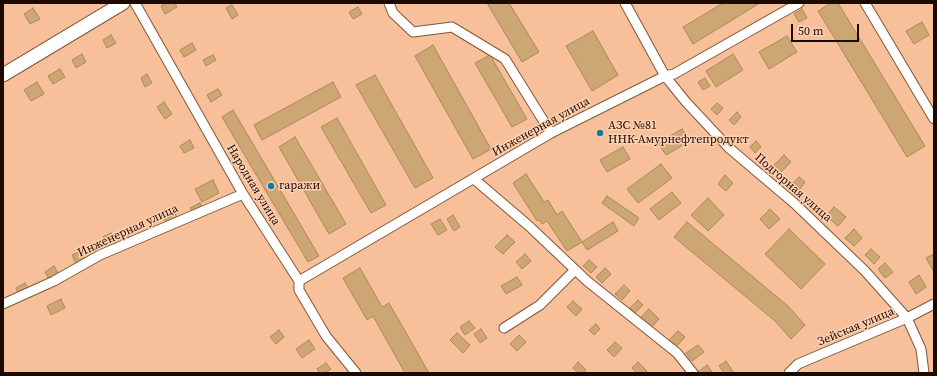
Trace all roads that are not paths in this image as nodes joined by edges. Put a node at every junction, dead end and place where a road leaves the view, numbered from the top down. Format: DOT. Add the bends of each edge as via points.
graph roads {
  1 [pos="123,3"];
  2 [pos="135,3"];
  3 [pos="389,3"];
  4 [pos="625,3"];
  5 [pos="799,3"];
  6 [pos="865,3"];
  7 [pos="3,75"];
  8 [pos="665,76"];
  9 [pos="934,119"];
  10 [pos="551,133"];
  11 [pos="474,179"];
  12 [pos="243,194"];
  13 [pos="574,270"];
  14 [pos="299,281"];
  15 [pos="3,304"];
  16 [pos="934,304"];
  17 [pos="907,318"];
  18 [pos="504,328"];
  19 [pos="356,373"];
  20 [pos="693,373"];
  21 [pos="789,373"];
  22 [pos="924,373"];
  1 -- 7 [label="street"];
  2 -- 12 [label="street, Народная улица"];
  3 -- 10 [label="street" via="393,13 413,32 452,27 505,59"];
  4 -- 8 [label="street, Подгорная улица"];
  5 -- 8 [label="street, Инженерная улица" via="674,74"];
  6 -- 9 [label="street"];
  8 -- 10 [label="street, Инженерная улица"];
  8 -- 17 [label="street, Подгорная улица" via="729,148 794,203 865,271"];
  10 -- 11 [label="street, Инженерная улица"];
  11 -- 13 [label="street"];
  11 -- 14 [label="street, Инженерная улица"];
  12 -- 14 [label="street, Народная улица"];
  12 -- 15 [label="street, Инженерная улица" via="100,255 54,281"];
  13 -- 18 [label="street" via="540,305"];
  13 -- 20 [label="street" via="677,353"];
  14 -- 19 [label="street, Народная улица" via="299,290 326,336"];
  16 -- 17 [label="street, Зейская улица"];
  17 -- 21 [label="street, Зейская улица" via="798,364"];
  17 -- 22 [label="street, Подгорная улица" via="921,349"];
}
